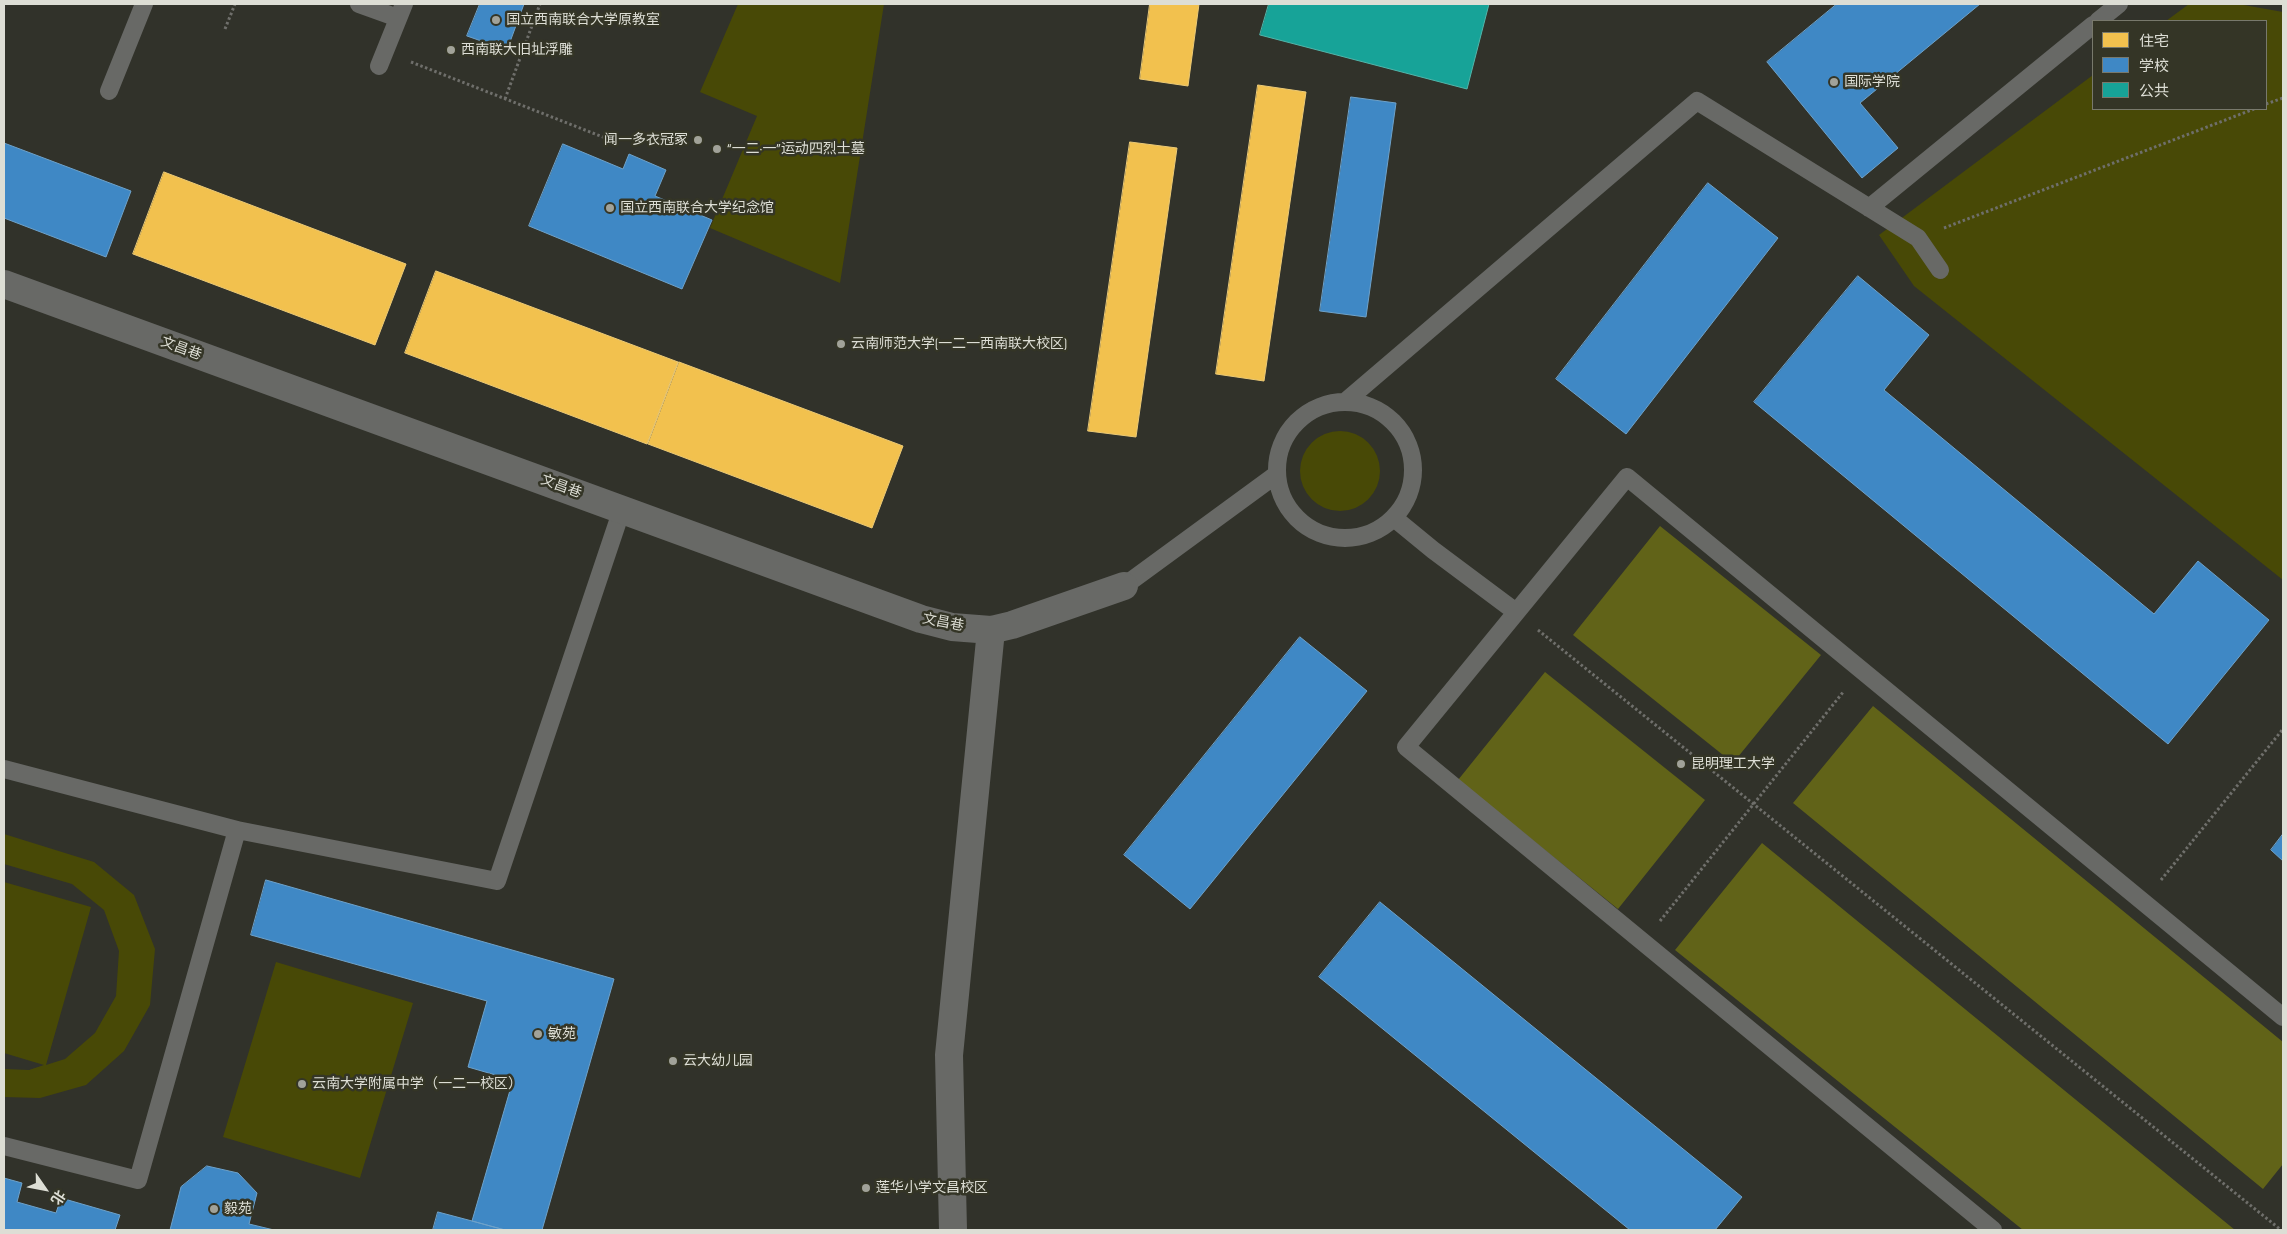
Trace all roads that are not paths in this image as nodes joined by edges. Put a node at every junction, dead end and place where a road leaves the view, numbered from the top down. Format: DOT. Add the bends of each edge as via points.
graph roads {
  1 [pos="144,4"];
  2 [pos="359,4"];
  3 [pos="2119,4"];
  4 [pos="401,11"];
  5 [pos="2099,20"];
  6 [pos="2092,26"];
  7 [pos="382,59"];
  8 [pos="110,92"];
  9 [pos="1869,208"];
  10 [pos="1940,270"];
  11 [pos="4,284"];
  12 [pos="1346,401"];
  13 [pos="1277,474"];
  14 [pos="622,510"];
  15 [pos="1394,518"];
  16 [pos="1124,586"];
  17 [pos="1516,612"];
  18 [pos="991,630"];
  19 [pos="4,769"];
  20 [pos="237,830"];
  21 [pos="2283,1017"];
  22 [pos="4,1146"];
  23 [pos="952,1230"];
  24 [pos="1993,1230"];
  1 -- 8 [label="lane"];
  2 -- 4 [label="lane"];
  3 -- 5 [label="lane"];
  4 -- 7 [label="lane"];
  6 -- 9 [label="lane"];
  9 -- 10 [label="lane" via="1918,238"];
  9 -- 12 [label="lane" via="1698,101"];
  11 -- 14 [label="street, 文昌巷"];
  12 -- 13 [label="lane" via="1324,405 1305,415 1289,431 1280,452"];
  12 -- 15 [label="lane" via="1368,405 1388,417 1403,433 1412,454 1413,476 1407,499"];
  13 -- 15 [label="lane" via="1282,496 1293,515 1311,529 1332,537 1354,538 1376,531"];
  13 -- 16 [label="lane"];
  14 -- 18 [label="street, 文昌巷" via="921,619 952,627"];
  14 -- 20 [label="lane" via="497,881"];
  15 -- 17 [label="lane"];
  16 -- 18 [label="street, 文昌巷"];
  17 -- 21 [label="lane" via="1627,477"];
  17 -- 24 [label="lane" via="1406,747"];
  18 -- 23 [label="street" via="949,1055"];
  19 -- 20 [label="lane"];
  20 -- 22 [label="lane" via="138,1180"];
}
